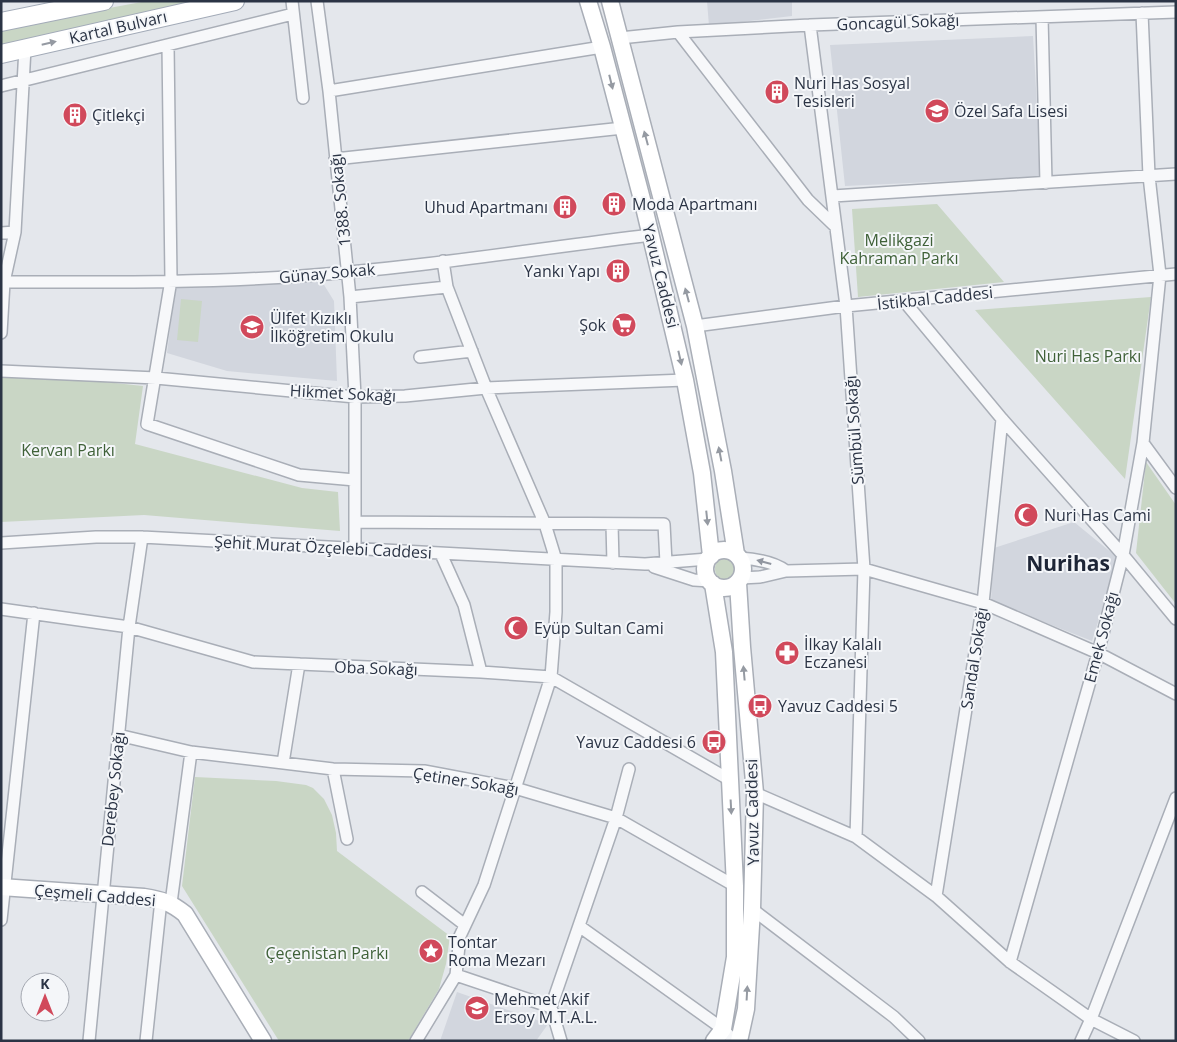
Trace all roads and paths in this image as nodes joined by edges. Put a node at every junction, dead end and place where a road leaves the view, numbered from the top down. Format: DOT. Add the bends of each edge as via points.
graph roads {
  1 [pos="104,1"];
  2 [pos="235,1"];
  3 [pos="292,1"];
  4 [pos="318,1"];
  5 [pos="588,1"];
  6 [pos="610,1"];
  7 [pos="1176,12"];
  8 [pos="1142,13"];
  9 [pos="294,14"];
  10 [pos="1042,17"];
  11 [pos="1,22"];
  12 [pos="810,25"];
  13 [pos="678,32"];
  14 [pos="620,38"];
  15 [pos="168,45"];
  16 [pos="602,47"];
  17 [pos="25,48"];
  18 [pos="1,54"];
  19 [pos="24,81"];
  20 [pos="1,86"];
  21 [pos="329,91"];
  22 [pos="303,98"];
  23 [pos="623,128"];
  24 [pos="335,159"];
  25 [pos="1176,174"];
  26 [pos="1149,176"];
  27 [pos="1046,183"];
  28 [pos="833,196"];
  29 [pos="836,227"];
  30 [pos="16,232"];
  31 [pos="1,233"];
  32 [pos="651,235"];
  33 [pos="443,261"];
  34 [pos="348,272"];
  35 [pos="1176,274"];
  36 [pos="1160,276"];
  37 [pos="171,280"];
  38 [pos="3,282"];
  39 [pos="447,287"];
  40 [pos="350,297"];
  41 [pos="904,301"];
  42 [pos="846,306"];
  43 [pos="695,326"];
  44 [pos="1,333"];
  45 [pos="472,351"];
  46 [pos="420,357"];
  47 [pos="1,370"];
  48 [pos="156,378"];
  49 [pos="685,380"];
  50 [pos="486,388"];
  51 [pos="355,397"];
  52 [pos="1002,419"];
  53 [pos="1143,443"];
  54 [pos="356,480"];
  55 [pos="1176,488"];
  56 [pos="356,522"];
  57 [pos="545,524"];
  58 [pos="612,524"];
  59 [pos="142,537"];
  60 [pos="1,543"];
  61 [pos="355,548"];
  62 [pos="441,554"];
  63 [pos="1123,555"];
  64 [pos="738,556"];
  65 [pos="710,557"];
  66 [pos="556,560"];
  67 [pos="614,563"];
  68 [pos="666,563"];
  69 [pos="645,564"];
  70 [pos="864,569"];
  71 [pos="786,571"];
  72 [pos="739,580"];
  73 [pos="711,583"];
  74 [pos="983,603"];
  75 [pos="1,609"];
  76 [pos="34,613"];
  77 [pos="1176,619"];
  78 [pos="130,627"];
  79 [pos="1098,653"];
  80 [pos="299,664"];
  81 [pos="481,672"];
  82 [pos="552,677"];
  83 [pos="1176,694"];
  84 [pos="118,734"];
  85 [pos="191,752"];
  86 [pos="283,763"];
  87 [pos="333,769"];
  88 [pos="629,770"];
  89 [pos="730,780"];
  90 [pos="515,788"];
  91 [pos="755,794"];
  92 [pos="1176,798"];
  93 [pos="616,818"];
  94 [pos="856,837"];
  95 [pos="347,839"];
  96 [pos="735,886"];
  97 [pos="3,888"];
  98 [pos="422,892"];
  99 [pos="102,894"];
  100 [pos="936,896"];
  101 [pos="166,901"];
  102 [pos="752,909"];
  103 [pos="1,920"];
  104 [pos="465,925"];
  105 [pos="579,926"];
  106 [pos="1010,962"];
  107 [pos="456,975"];
  108 [pos="552,1007"];
  109 [pos="1091,1019"];
  110 [pos="718,1035"];
  111 [pos="89,1041"];
  112 [pos="146,1041"];
  113 [pos="263,1041"];
  114 [pos="416,1041"];
  115 [pos="561,1041"];
  116 [pos="734,1041"];
  117 [pos="740,1041"];
  118 [pos="919,1041"];
  119 [pos="1080,1041"];
  120 [pos="1134,1041"];
  1 -- 11 [label="main road, Kartal Bulvarı"];
  17 -- 2 [label="main road, Kartal Bulvarı, one-way"];
  3 -- 9 [label="street"];
  4 -- 21 [label="street, 1388. Sokağı"];
  5 -- 16 [label="street, Yavuz Caddesi"];
  6 -- 14 [label="street, Yavuz Caddesi"];
  7 -- 8 [label="street, Goncagül Sokağı"];
  8 -- 10 [label="street, Goncagül Sokağı"];
  8 -- 26 [label="street, Emek Sokağı"];
  9 -- 15 [label="street"];
  9 -- 22 [label="street"];
  10 -- 12 [label="street, Goncagül Sokağı"];
  10 -- 27 [label="street"];
  12 -- 13 [label="street, Goncagül Sokağı"];
  12 -- 28 [label="street, Sümbül Sokağı"];
  13 -- 14 [label="street, Goncagül Sokağı"];
  13 -- 29 [label="street" via="808,200"];
  43 -- 14 [label="street, Yavuz Caddesi, one-way"];
  15 -- 19 [label="street"];
  15 -- 37 [label="street"];
  16 -- 21 [label="street"];
  16 -- 23 [label="street, Yavuz Caddesi, one-way"];
  17 -- 18 [label="main road, Kartal Bulvarı"];
  17 -- 19 [label="street"];
  19 -- 20 [label="street"];
  19 -- 30 [label="street"];
  21 -- 24 [label="street, 1388. Sokağı"];
  23 -- 24 [label="street"];
  23 -- 32 [label="street, Yavuz Caddesi"];
  24 -- 34 [label="street, 1388. Sokağı"];
  25 -- 26 [label="street"];
  26 -- 27 [label="street"];
  26 -- 36 [label="street, Emek Sokağı"];
  27 -- 28 [label="street"];
  28 -- 29 [label="street, Sümbül Sokağı"];
  29 -- 42 [label="street, Sümbül Sokağı"];
  30 -- 31 [label="street"];
  30 -- 38 [label="street"];
  32 -- 33 [label="street, Günay Sokak"];
  32 -- 49 [label="street, Yavuz Caddesi, one-way"];
  33 -- 34 [label="street, Günay Sokak"];
  33 -- 39 [label="street"];
  34 -- 37 [label="street, Günay Sokak"];
  34 -- 40 [label="street, 1388. Sokağı"];
  35 -- 36 [label="street, İstikbal Caddesi"];
  36 -- 41 [label="street, İstikbal Caddesi"];
  36 -- 53 [label="street, Emek Sokağı"];
  37 -- 38 [label="street, Günay Sokak"];
  37 -- 48 [label="street"];
  38 -- 44 [label="street"];
  39 -- 40 [label="street"];
  39 -- 45 [label="street"];
  40 -- 51 [label="street, 1388. Sokağı"];
  41 -- 42 [label="street, İstikbal Caddesi"];
  41 -- 52 [label="street"];
  42 -- 43 [label="street, İstikbal Caddesi"];
  42 -- 70 [label="street, Sümbül Sokağı"];
  64 -- 43 [label="street, Yavuz Caddesi, one-way"];
  45 -- 46 [label="street"];
  45 -- 50 [label="street"];
  47 -- 48 [label="street, Hikmet Sokağı"];
  48 -- 51 [label="street, Hikmet Sokağı"];
  48 -- 54 [label="street" via="147,424 299,475"];
  49 -- 50 [label="street, Hikmet Sokağı"];
  49 -- 65 [label="street, Yavuz Caddesi, one-way" via="702,473"];
  50 -- 51 [label="street, Hikmet Sokağı" via="413,396"];
  50 -- 57 [label="street"];
  51 -- 54 [label="street, 1388. Sokağı"];
  52 -- 63 [label="street"];
  52 -- 74 [label="street, Sandal Sokağı"];
  53 -- 55 [label="street"];
  53 -- 63 [label="street, Emek Sokağı"];
  54 -- 56 [label="street, 1388. Sokağı"];
  56 -- 57 [label="street"];
  56 -- 61 [label="street, 1388. Sokağı"];
  57 -- 58 [label="street"];
  57 -- 66 [label="street"];
  58 -- 67 [label="street"];
  58 -- 68 [label="street" via="664,524"];
  59 -- 60 [label="street, Şehit Murat Özçelebi Caddesi"];
  59 -- 61 [label="street, Şehit Murat Özçelebi Caddesi"];
  59 -- 78 [label="street, Derebey Sokağı"];
  61 -- 62 [label="street, Şehit Murat Özçelebi Caddesi"];
  62 -- 66 [label="street, Şehit Murat Özçelebi Caddesi"];
  62 -- 81 [label="street" via="464,605"];
  63 -- 77 [label="street"];
  63 -- 79 [label="street, Emek Sokağı"];
  64 -- 65 [label="street" via="726,550 715,552"];
  71 -- 64 [label="street, one-way" via="780,566"];
  64 -- 72 [label="street" via="743,568"];
  65 -- 68 [label="street, Şehit Murat Özçelebi Caddesi"];
  65 -- 73 [label="street" via="705,568"];
  66 -- 67 [label="street, Şehit Murat Özçelebi Caddesi"];
  66 -- 82 [label="street"];
  67 -- 69 [label="street, Şehit Murat Özçelebi Caddesi"];
  68 -- 69 [label="street, Şehit Murat Özçelebi Caddesi"];
  69 -- 73 [label="street, Şehit Murat Özçelebi Caddesi"];
  70 -- 71 [label="street"];
  70 -- 74 [label="street"];
  70 -- 94 [label="street, Sümbül Sokağı"];
  71 -- 72 [label="street"];
  72 -- 73 [label="street" via="728,588"];
  91 -- 72 [label="street, Yavuz Caddesi, one-way"];
  73 -- 89 [label="street, Yavuz Caddesi" via="724,652"];
  74 -- 79 [label="street"];
  74 -- 100 [label="street, Sandal Sokağı"];
  75 -- 76 [label="street, Oba Sokağı"];
  76 -- 78 [label="street, Oba Sokağı"];
  76 -- 97 [label="street"];
  78 -- 80 [label="street, Oba Sokağı" via="253,662"];
  78 -- 84 [label="street, Derebey Sokağı"];
  79 -- 83 [label="street"];
  79 -- 106 [label="street, Emek Sokağı"];
  80 -- 81 [label="street, Oba Sokağı"];
  80 -- 86 [label="street"];
  81 -- 82 [label="street, Oba Sokağı"];
  82 -- 89 [label="street, Oba Sokağı"];
  82 -- 90 [label="street"];
  84 -- 85 [label="street, Çetiner Sokağı"];
  84 -- 99 [label="street, Derebey Sokağı"];
  85 -- 86 [label="street, Çetiner Sokağı"];
  85 -- 101 [label="street"];
  86 -- 87 [label="street, Çetiner Sokağı"];
  87 -- 90 [label="street, Çetiner Sokağı" via="424,772"];
  87 -- 95 [label="street"];
  88 -- 93 [label="street"];
  89 -- 96 [label="street, Yavuz Caddesi, one-way"];
  90 -- 93 [label="street, Çetiner Sokağı"];
  90 -- 104 [label="street" via="484,885"];
  91 -- 94 [label="street"];
  91 -- 102 [label="street, Yavuz Caddesi"];
  92 -- 109 [label="street"];
  93 -- 96 [label="street, Çetiner Sokağı"];
  93 -- 105 [label="street"];
  94 -- 100 [label="street"];
  96 -- 110 [label="street, Yavuz Caddesi" via="735,957"];
  97 -- 99 [label="street, Çeşmeli Caddesi"];
  97 -- 103 [label="street"];
  98 -- 104 [label="street"];
  99 -- 101 [label="street, Çeşmeli Caddesi"];
  99 -- 111 [label="street, Derebey Sokağı"];
  100 -- 106 [label="street"];
  101 -- 112 [label="street"];
  101 -- 113 [label="street, Çeşmeli Caddesi" via="185,914"];
  117 -- 102 [label="street, Yavuz Caddesi, one-way" via="746,1009"];
  102 -- 118 [label="street" via="894,1017"];
  104 -- 107 [label="street" via="460,936"];
  105 -- 108 [label="street"];
  105 -- 110 [label="street"];
  106 -- 109 [label="street"];
  107 -- 108 [label="street"];
  107 -- 114 [label="street"];
  108 -- 115 [label="street"];
  109 -- 119 [label="street"];
  109 -- 120 [label="street"];
  110 -- 116 [label="street"];
}
